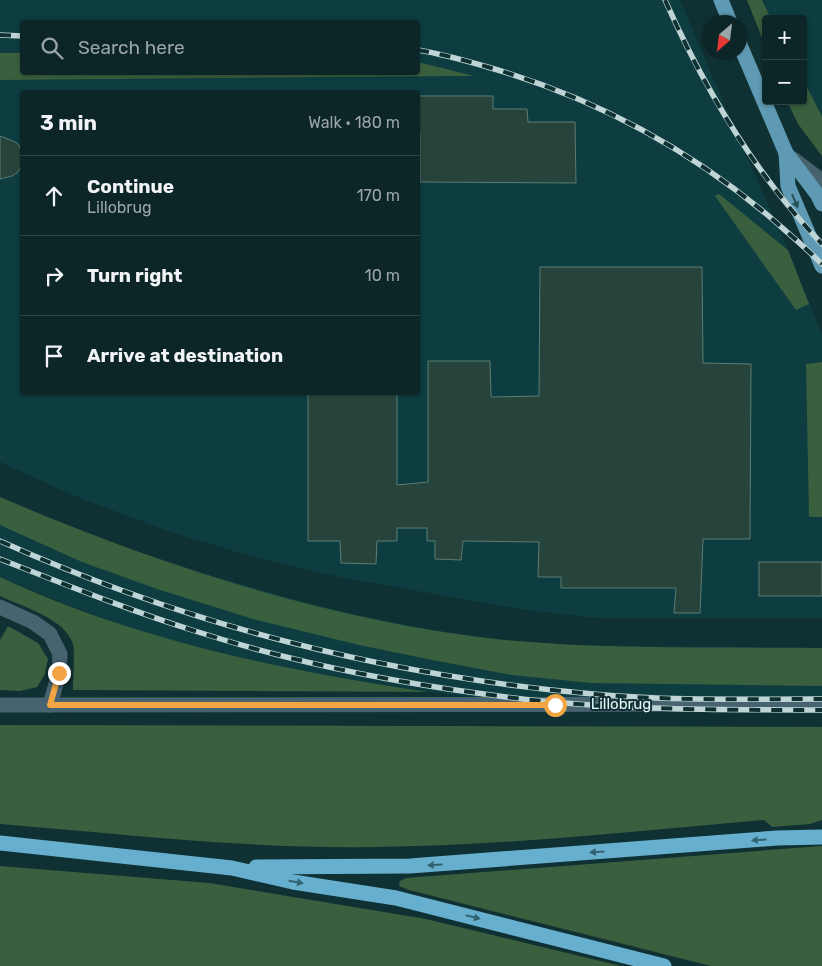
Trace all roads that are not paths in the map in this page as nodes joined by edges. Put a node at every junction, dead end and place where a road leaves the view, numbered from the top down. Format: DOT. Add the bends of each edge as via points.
graph roads {
  1 [pos="721,0"];
  2 [pos="727,15"];
  3 [pos="746,60"];
  4 [pos="786,153"];
  5 [pos="822,181"];
  6 [pos="822,204"];
  7 [pos="822,266"];
  8 [pos="0,607"];
  9 [pos="822,704"];
  10 [pos="0,705"];
  11 [pos="50,705"];
  12 [pos="822,831"];
  13 [pos="815,837"];
  14 [pos="0,844"];
  15 [pos="232,868"];
  16 [pos="664,966"];
  1 -- 2 [label="main road"];
  3 -- 4 [label="main road"];
  4 -- 5 [label="street"];
  4 -- 6 [label="main road"];
  4 -- 7 [label="main road, one-way" via="788,186"];
  8 -- 11 [label="street" via="50,634 60,654 59,673"];
  9 -- 11 [label="street, Lillobrug"];
  10 -- 11 [label="street, Lillobrug"];
  12 -- 13 [label="highway"];
  13 -- 15 [label="highway, one-way" via="410,866"];
  14 -- 15 [label="highway"];
  15 -- 16 [label="highway, one-way" via="293,882 396,898"];
}
